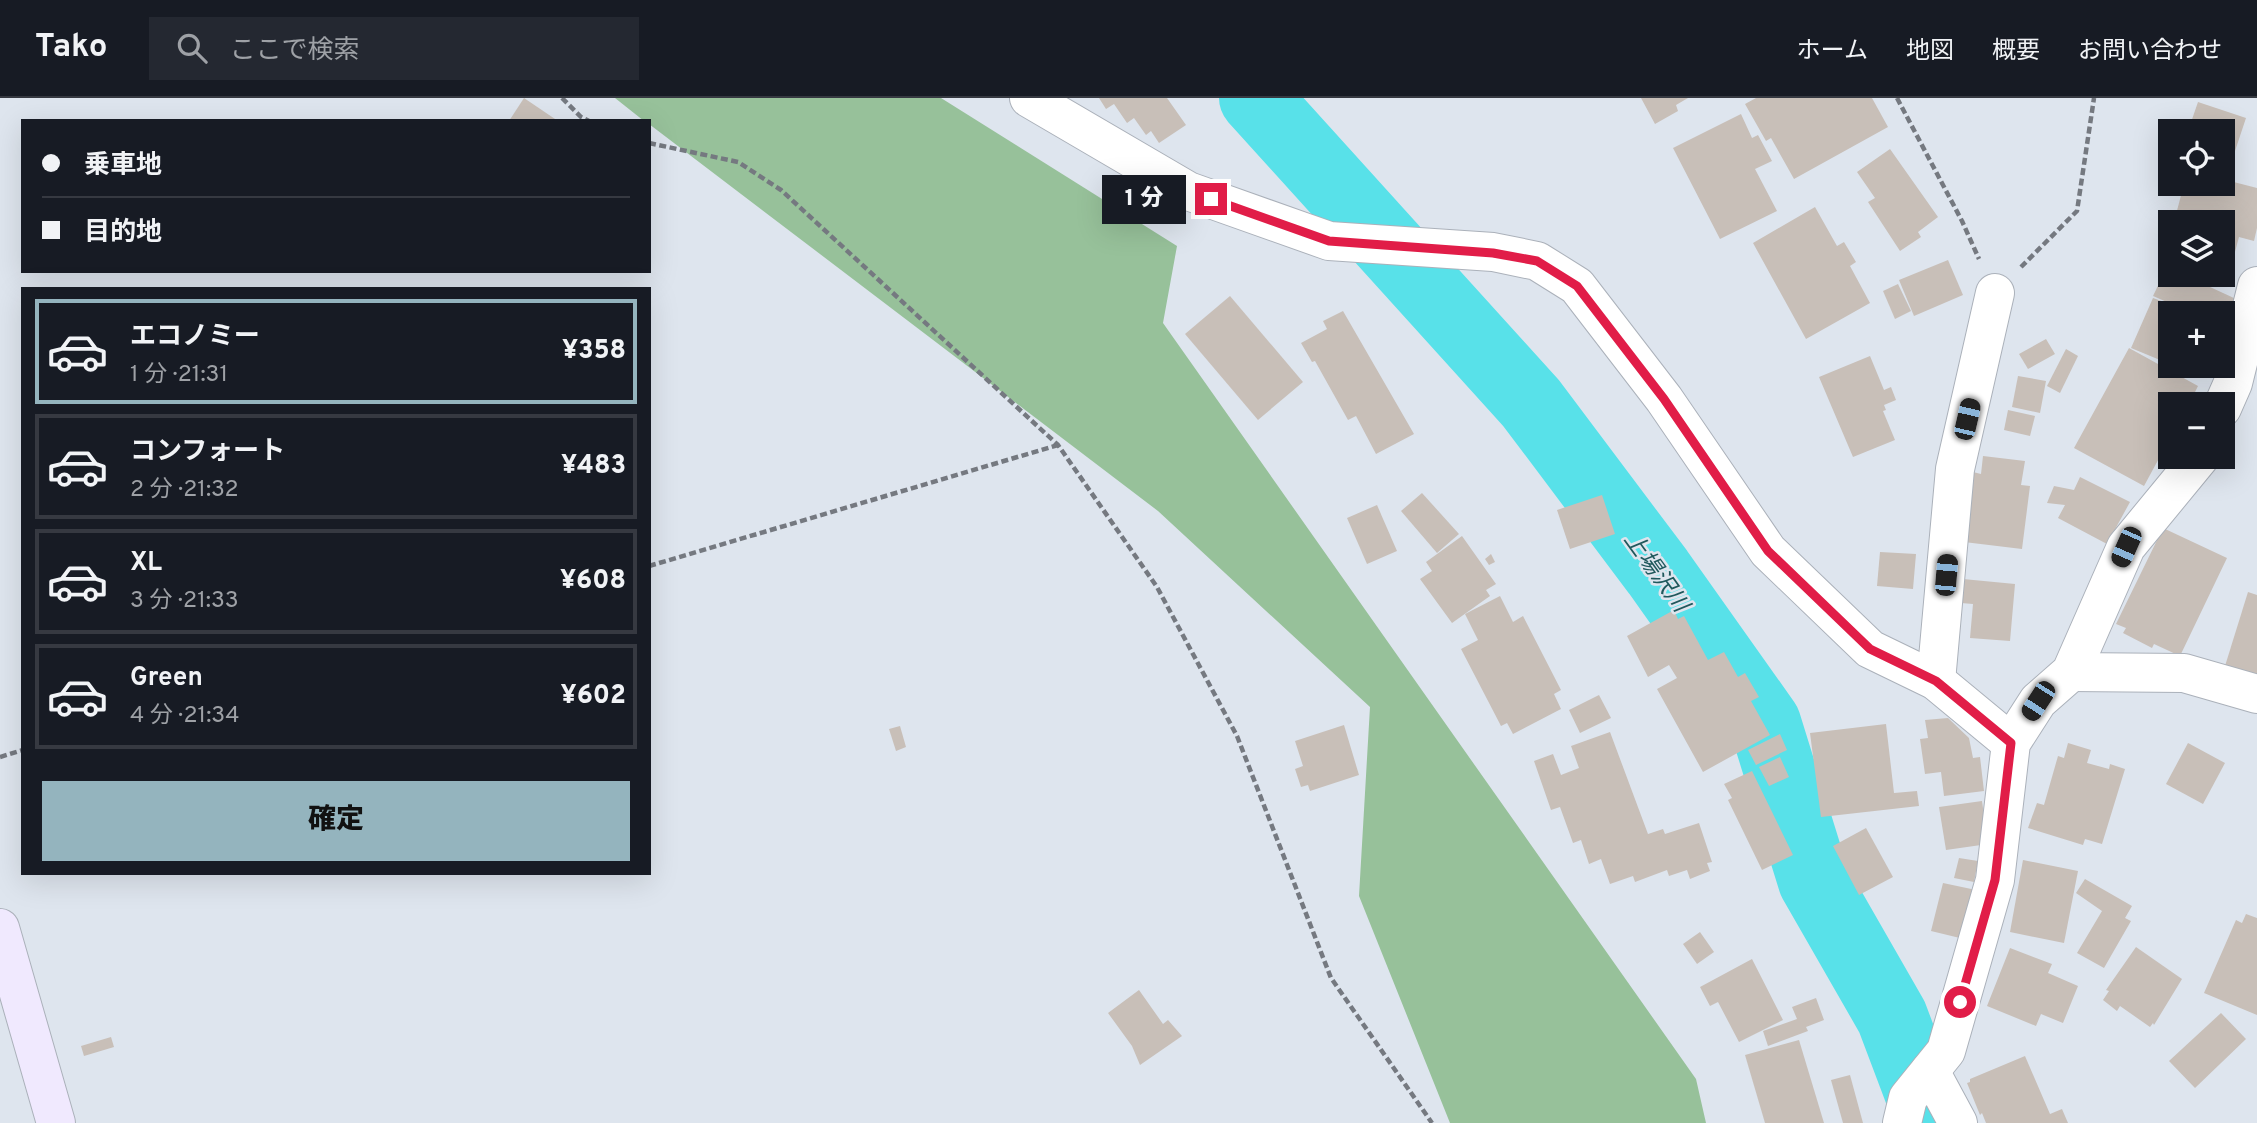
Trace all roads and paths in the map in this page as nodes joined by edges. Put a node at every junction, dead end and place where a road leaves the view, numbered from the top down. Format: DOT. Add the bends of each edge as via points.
graph roads {
  1 [pos="562,98"];
  2 [pos="1028,98"];
  3 [pos="1897,98"];
  4 [pos="2094,98"];
  5 [pos="585,119"];
  6 [pos="651,143"];
  7 [pos="2257,286"];
  8 [pos="1995,293"];
  9 [pos="2229,392"];
  10 [pos="1058,445"];
  11 [pos="2190,469"];
  12 [pos="651,565"];
  13 [pos="2071,672"];
  14 [pos="1936,681"];
  15 [pos="2257,694"];
  16 [pos="2011,743"];
  17 [pos="21,751"];
  18 [pos="0,757"];
  19 [pos="0,928"];
  20 [pos="1930,1071"];
  21 [pos="56,1123"];
  22 [pos="1432,1123"];
  23 [pos="1902,1123"];
  24 [pos="1958,1123"];
  1 -- 5 [label="path"];
  2 -- 14 [label="street" via="1188,191 1329,241 1493,253 1537,261 1577,286 1664,399 1768,551 1870,649"];
  3 -- 8 [label="path"];
  4 -- 8 [label="path" via="2077,211"];
  6 -- 10 [label="path" via="737,162 780,190"];
  7 -- 9 [label="street"];
  8 -- 14 [label="street" via="1955,469"];
  10 -- 12 [label="path"];
  10 -- 22 [label="path" via="1157,587 1237,736 1331,978"];
  11 -- 13 [label="street" via="2126,547"];
  13 -- 15 [label="street" via="2184,673"];
  13 -- 16 [label="street" via="2038,701"];
  14 -- 16 [label="street"];
  16 -- 20 [label="street" via="1995,880 1946,1051"];
  17 -- 18 [label="path"];
  19 -- 21 [label="street"];
  20 -- 23 [label="street" via="1908,1098"];
  20 -- 24 [label="street"];
}
